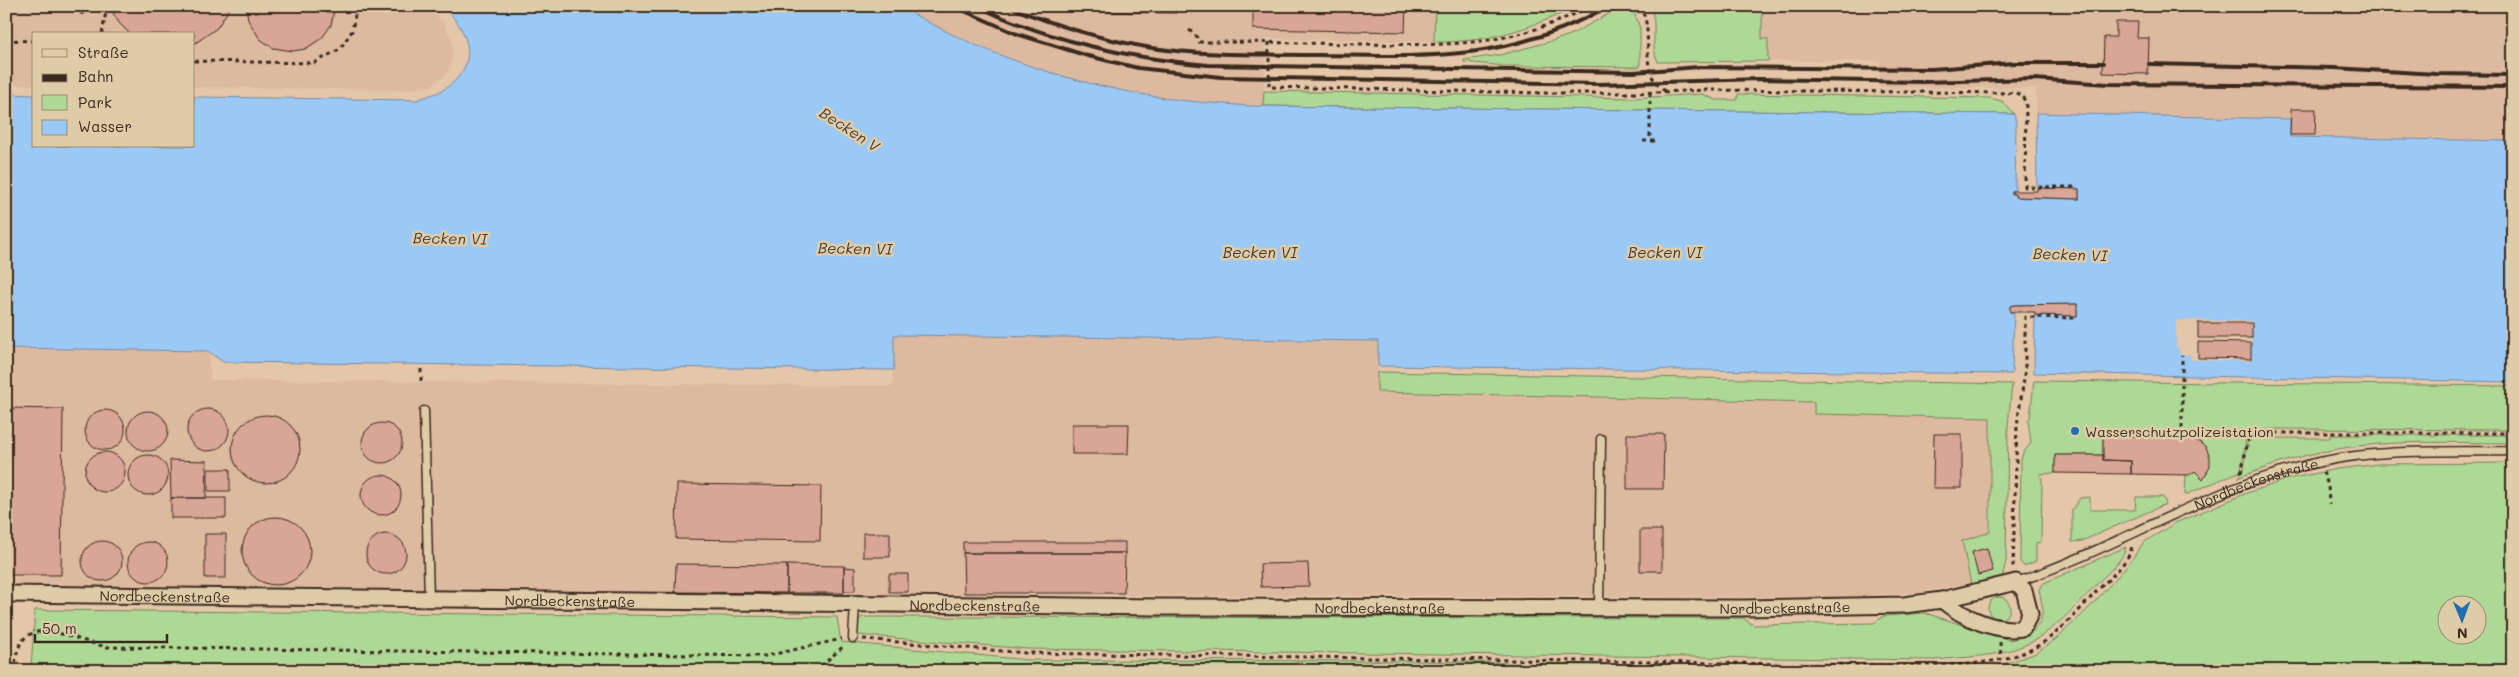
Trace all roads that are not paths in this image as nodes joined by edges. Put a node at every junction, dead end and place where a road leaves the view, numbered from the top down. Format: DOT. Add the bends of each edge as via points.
graph roads {
  1 [pos="1047,6"];
  2 [pos="1059,6"];
  3 [pos="424,411"];
  4 [pos="1601,439"];
  5 [pos="2513,451"];
  6 [pos="2016,582"];
  7 [pos="6,594"];
  8 [pos="429,599"];
  9 [pos="1942,600"];
  10 [pos="855,604"];
  11 [pos="1599,608"];
  12 [pos="853,638"];
  1 -- 2 [label="lane"];
  3 -- 8 [label="lane"];
  4 -- 11 [label="lane"];
  5 -- 6 [label="lane, Nordbeckenstraße" via="2394,453 2320,462 2228,491 2066,564"];
  6 -- 9 [label="street, Nordbeckenstraße"];
  6 -- 9 [label="street" via="2024,590 2030,614 2023,628 1999,628 1954,610"];
  7 -- 8 [label="street, Nordbeckenstraße"];
  8 -- 10 [label="street, Nordbeckenstraße"];
  9 -- 11 [label="street, Nordbeckenstraße" via="1904,606"];
  10 -- 11 [label="street, Nordbeckenstraße"];
  10 -- 12 [label="lane"];
}
